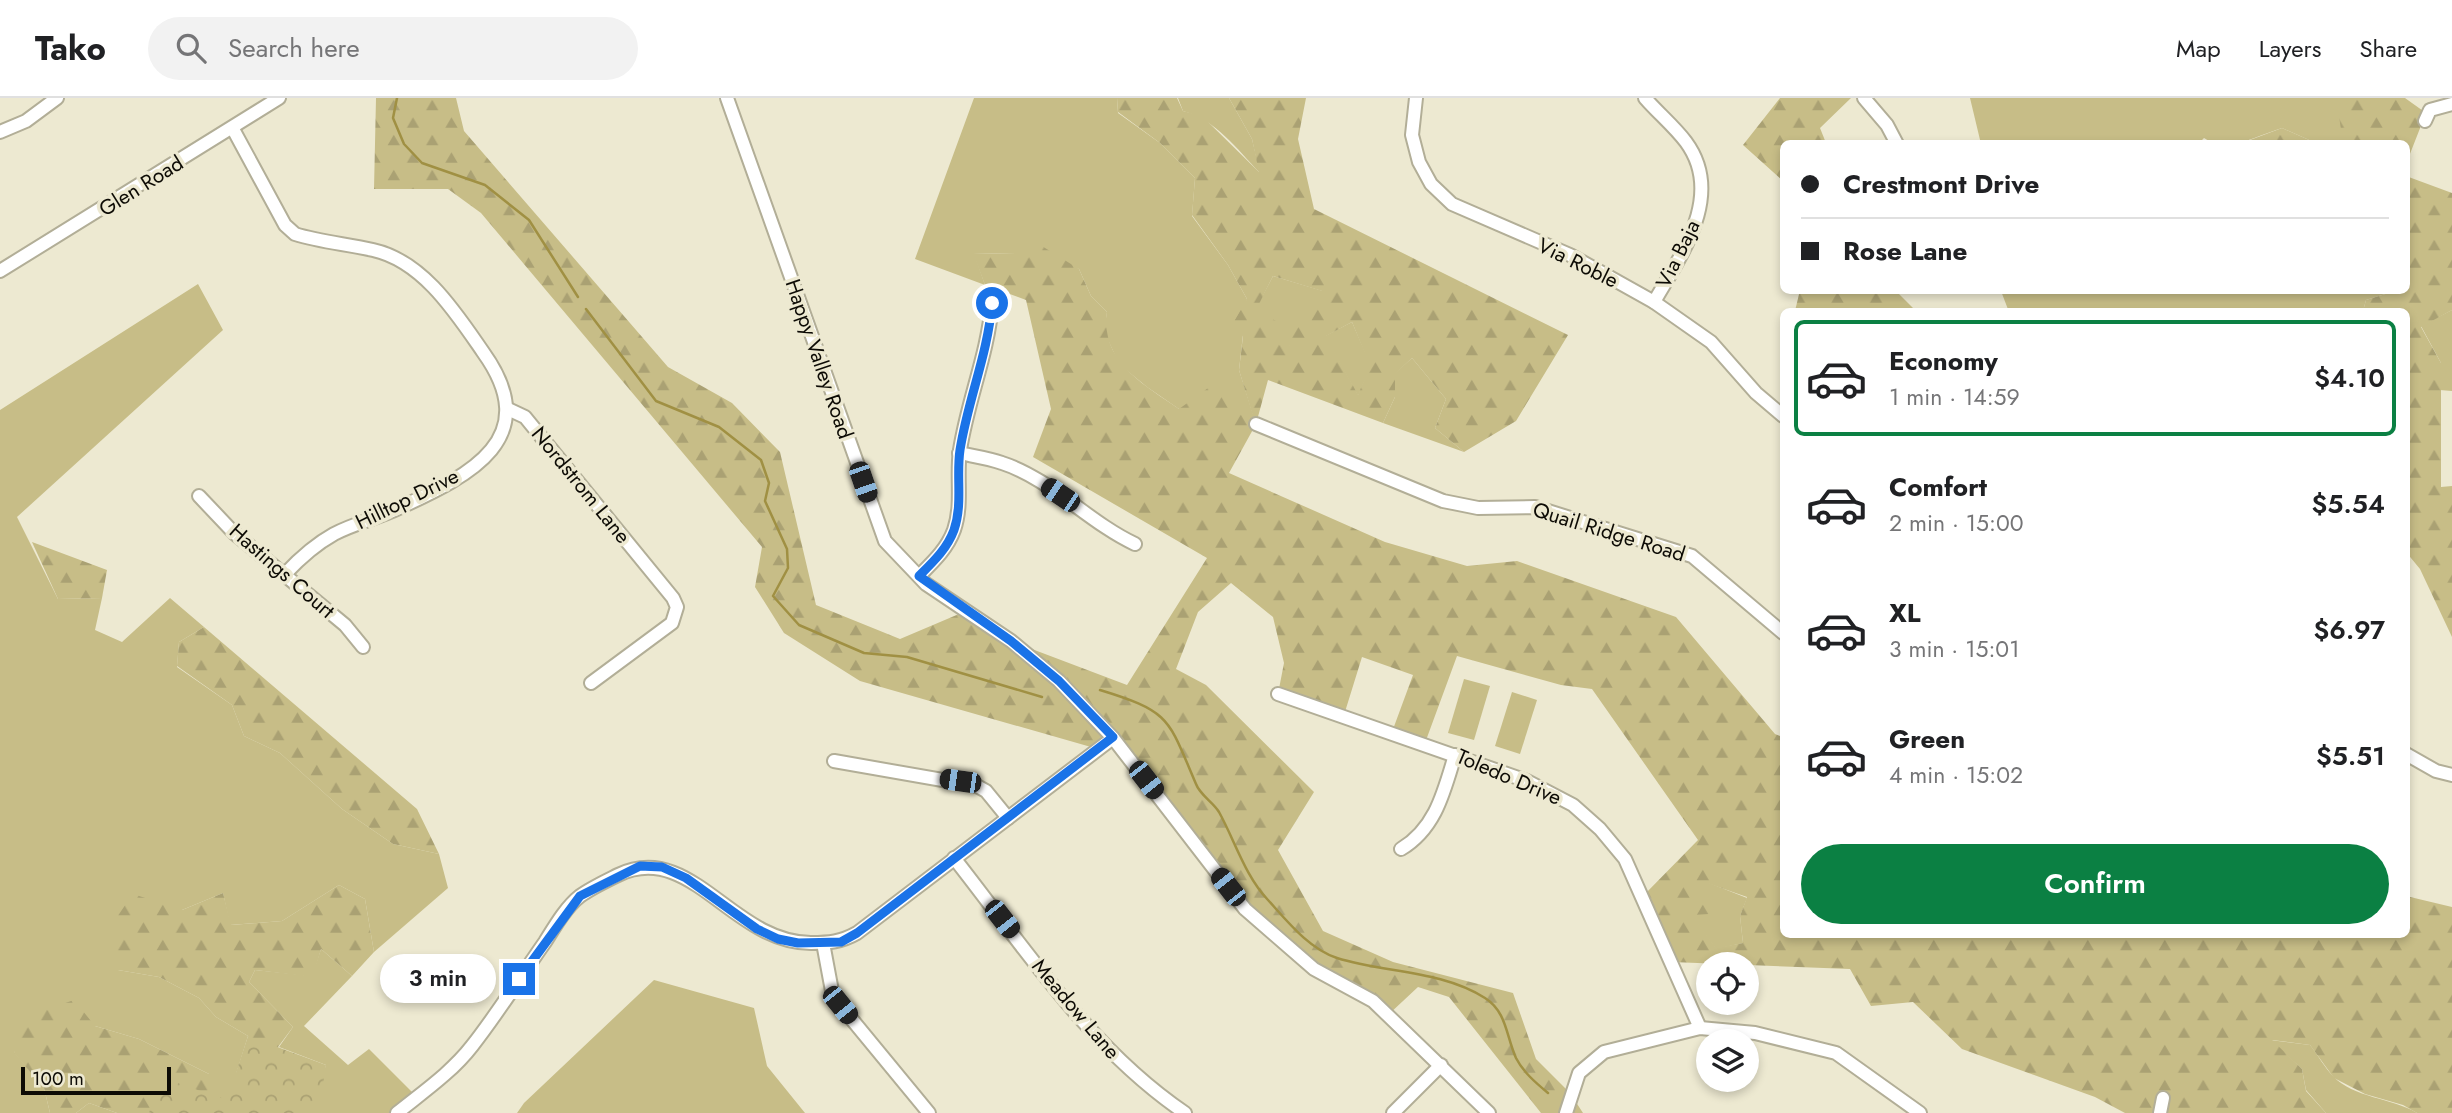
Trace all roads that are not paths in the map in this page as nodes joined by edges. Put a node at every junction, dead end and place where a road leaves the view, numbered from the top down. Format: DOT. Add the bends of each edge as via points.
graph roads {
  1 [pos="57,98"];
  2 [pos="279,98"];
  3 [pos="727,98"];
  4 [pos="1416,98"];
  5 [pos="1645,98"];
  6 [pos="1864,98"];
  7 [pos="2452,104"];
  8 [pos="2425,121"];
  9 [pos="233,129"];
  10 [pos="0,132"];
  11 [pos="1895,140"];
  12 [pos="0,271"];
  13 [pos="1654,302"];
  14 [pos="992,303"];
  15 [pos="508,409"];
  16 [pos="1780,413"];
  17 [pos="1256,424"];
  18 [pos="959,453"];
  19 [pos="199,496"];
  20 [pos="1135,544"];
  21 [pos="285,574"];
  22 [pos="919,576"];
  23 [pos="1780,630"];
  24 [pos="363,647"];
  25 [pos="591,683"];
  26 [pos="1278,695"];
  27 [pos="1113,737"];
  28 [pos="1455,755"];
  29 [pos="2410,756"];
  30 [pos="834,761"];
  31 [pos="2452,775"];
  32 [pos="1008,818"];
  33 [pos="1401,849"];
  34 [pos="954,858"];
  35 [pos="823,943"];
  36 [pos="1700,1028"];
  37 [pos="1441,1065"];
  38 [pos="2163,1098"];
  39 [pos="397,1113"];
  40 [pos="929,1113"];
  41 [pos="1185,1113"];
  42 [pos="1393,1113"];
  43 [pos="1489,1113"];
  44 [pos="1566,1113"];
  45 [pos="1920,1113"];
  46 [pos="2160,1113"];
  1 -- 10 [label="street" via="26,121"];
  2 -- 9 [label="street, Glen Road"];
  3 -- 22 [label="street, Happy Valley Road" via="876,520 885,541"];
  4 -- 13 [label="street, Via Roble" via="1412,135 1419,162 1431,184 1452,204 1570,255"];
  5 -- 13 [label="street, Via Baja" via="1686,142 1700,174 1700,209 1692,235"];
  6 -- 11 [label="street"];
  7 -- 8 [label="street" via="2430,110"];
  9 -- 12 [label="street, Glen Road"];
  9 -- 15 [label="street" via="285,225 295,234 375,250 399,260 452,308 494,368"];
  13 -- 16 [label="street, Via Roble" via="1711,342"];
  14 -- 18 [label="street" via="989,336"];
  15 -- 21 [label="street, Hilltop Drive" via="506,429 478,461 397,509 335,533"];
  15 -- 25 [label="street, Nordstrom Lane" via="525,417 677,607 672,623"];
  17 -- 23 [label="street, Quail Ridge Road" via="1443,501 1478,508 1535,507 1692,556"];
  18 -- 20 [label="street" via="1003,463 1023,473"];
  18 -- 22 [label="street" via="959,509 954,530 940,556"];
  19 -- 21 [label="street, Hastings Court" via="234,533"];
  21 -- 24 [label="street, Hastings Court" via="345,625"];
  22 -- 27 [label="street, Happy Valley Road" via="1011,641 1059,681"];
  26 -- 28 [label="street, Toledo Drive"];
  27 -- 32 [label="street"];
  27 -- 37 [label="street, Happy Valley Road" via="1245,909 1314,969 1373,1001"];
  28 -- 33 [label="street" via="1437,812 1414,841"];
  28 -- 36 [label="street, Toledo Drive" via="1553,792 1600,829 1625,859 1644,894"];
  29 -- 31 [label="street"];
  30 -- 32 [label="street" via="977,786"];
  32 -- 34 [label="street"];
  34 -- 35 [label="street" via="857,933 841,942"];
  34 -- 41 [label="street, Meadow Lane" via="1098,1040 1146,1086"];
  35 -- 39 [label="street" via="778,939 686,878 662,867 640,866 580,896 472,1048"];
  35 -- 40 [label="street" via="832,992 840,1005"];
  36 -- 44 [label="street" via="1604,1052 1579,1073"];
  36 -- 45 [label="street" via="1755,1033 1836,1053"];
  37 -- 42 [label="street"];
  37 -- 43 [label="street, Happy Valley Road"];
  38 -- 46 [label="street"];
}
